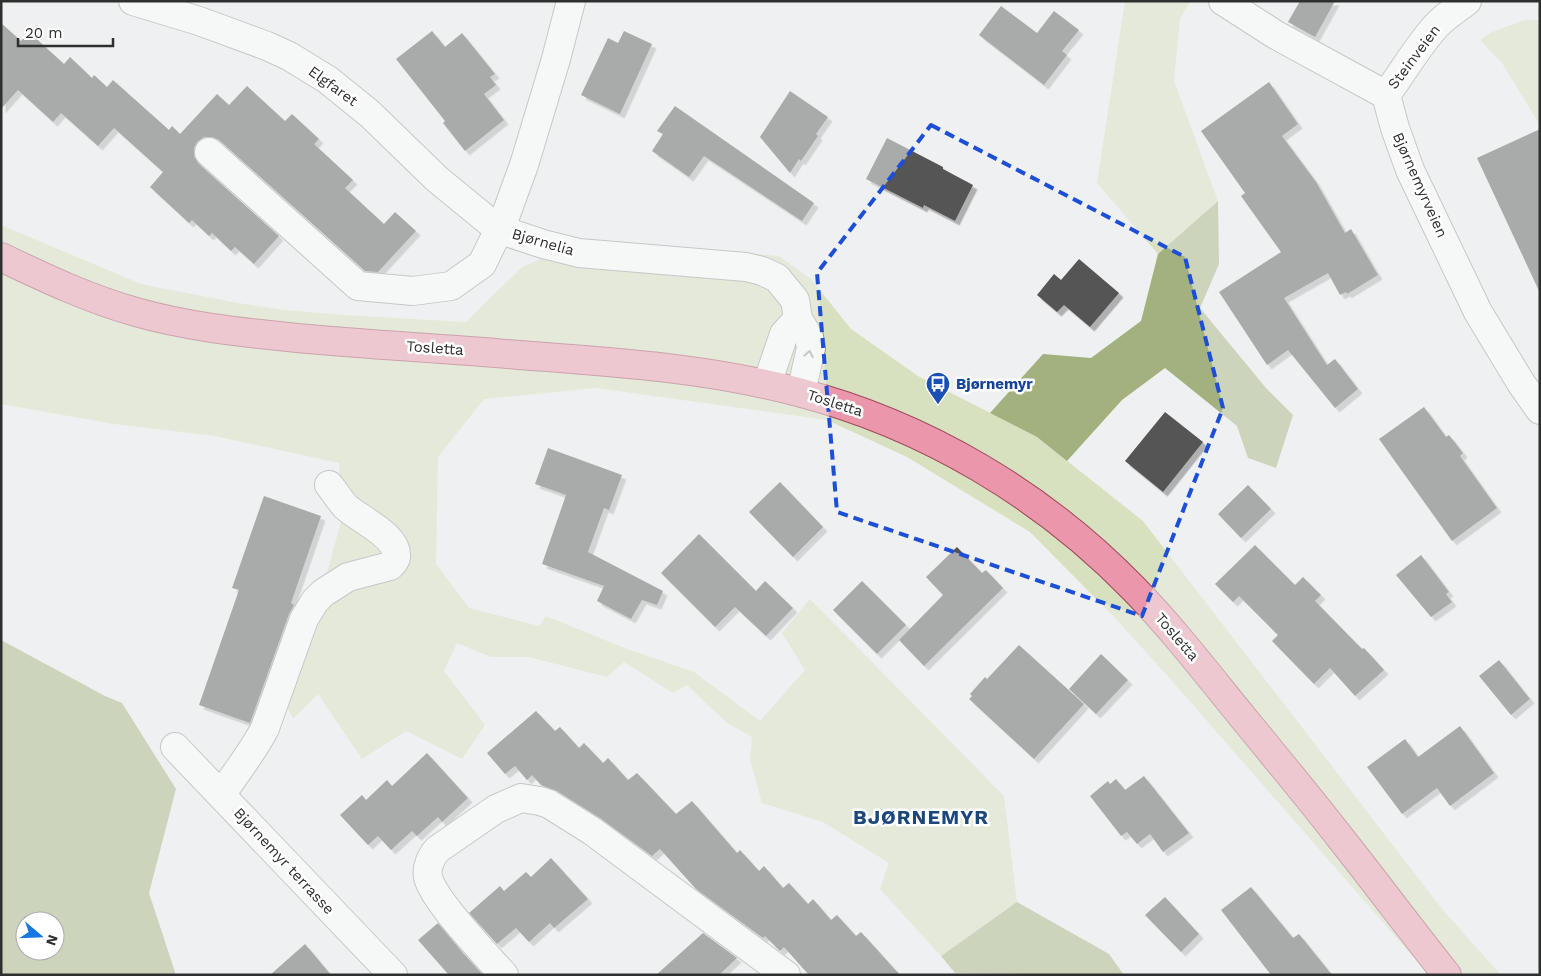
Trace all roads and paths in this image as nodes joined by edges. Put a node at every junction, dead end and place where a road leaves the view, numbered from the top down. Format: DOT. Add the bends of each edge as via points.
graph roads {
  1 [pos="133,1"];
  2 [pos="571,1"];
  3 [pos="1223,1"];
  4 [pos="1467,1"];
  5 [pos="1386,95"];
  6 [pos="208,152"];
  7 [pos="498,230"];
  8 [pos="1,257"];
  9 [pos="798,319"];
  10 [pos="767,384"];
  11 [pos="801,392"];
  12 [pos="1540,410"];
  13 [pos="329,485"];
  14 [pos="175,747"];
  15 [pos="222,794"];
  16 [pos="393,975"];
  17 [pos="504,975"];
  18 [pos="785,975"];
  19 [pos="1447,975"];
  1 -- 7 [label="street, Elgfaret" via="267,46 328,80"];
  2 -- 7 [label="street, Bjørnelia" via="524,165"];
  3 -- 5 [label="street" via="1276,35"];
  4 -- 5 [label="street, Steinveien" via="1438,24"];
  5 -- 12 [label="street, Bjørnemyrveien" via="1410,170 1478,312"];
  6 -- 7 [label="street" via="358,286 413,291 451,286 482,264"];
  7 -- 9 [label="street, Bjørnelia" via="579,253 714,263 762,271 777,278 787,289 795,300"];
  8 -- 10 [label="main road, Tosletta" via="65,286 134,311 205,327 306,339 518,354 688,371"];
  9 -- 10 [label="street" via="784,334"];
  11 -- 9 [label="street, Bjørnelia, one-way" via="811,348 809,337"];
  10 -- 11 [label="main road, Tosletta"];
  11 -- 19 [label="main road, Tosletta" via="863,412 942,446 1033,502 1108,562 1201,664"];
  13 -- 15 [label="street" via="346,506 391,542 396,558 390,566 340,581 315,601 304,620 266,728"];
  14 -- 15 [label="street, Bjørnemyr terrasse"];
  15 -- 16 [label="street, Bjørnemyr terrasse"];
  17 -- 18 [label="street" via="438,898 428,878 428,866 438,849 496,808 521,798 549,804 592,832"];
}
